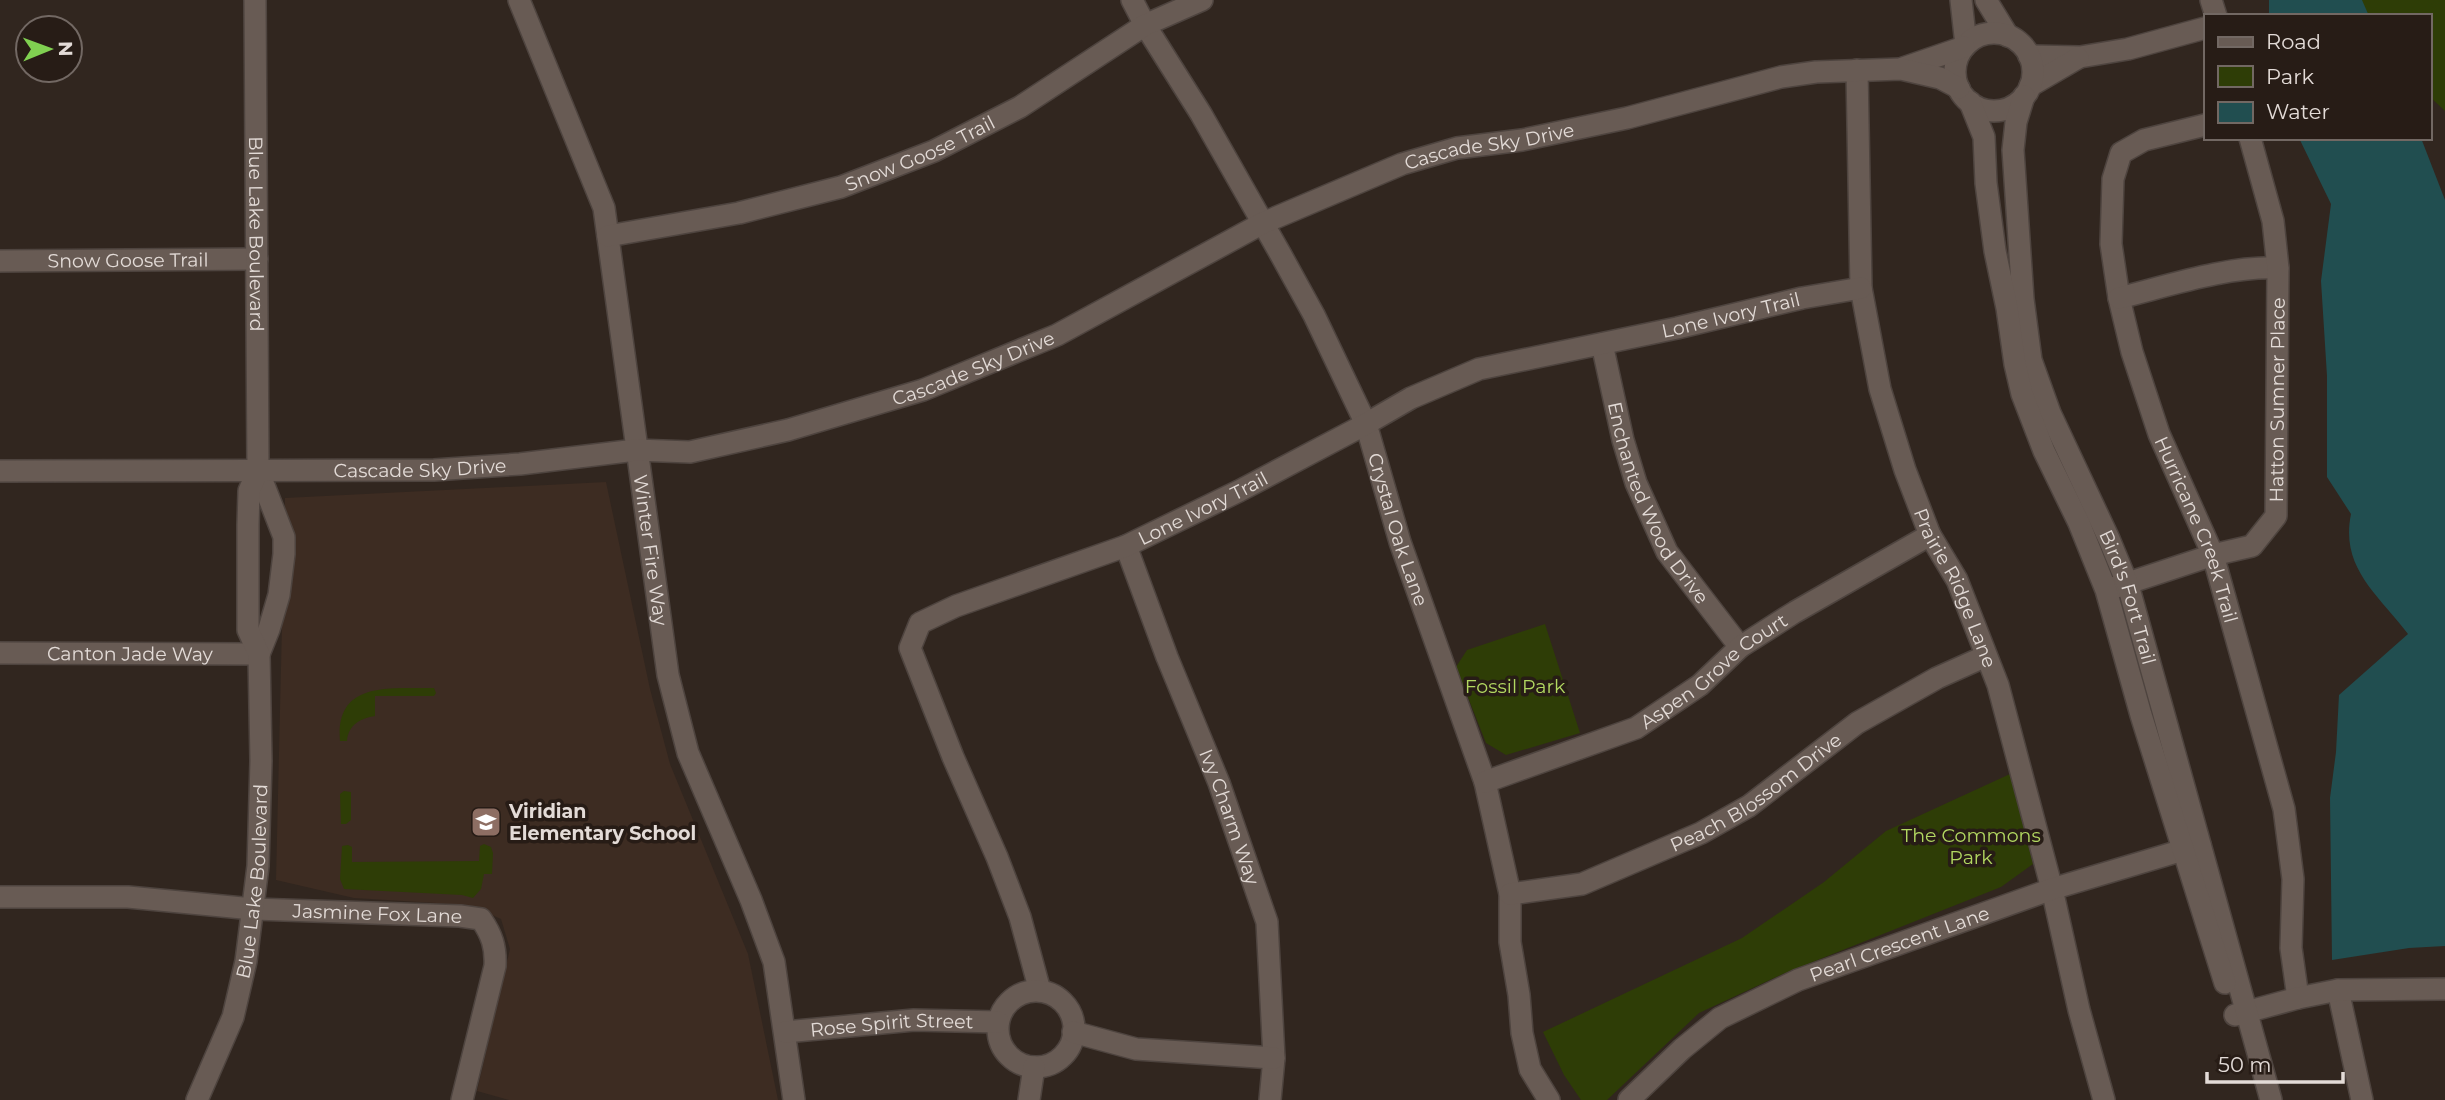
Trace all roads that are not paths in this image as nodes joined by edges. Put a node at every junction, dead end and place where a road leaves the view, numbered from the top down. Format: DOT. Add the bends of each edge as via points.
graph roads {
  1 [pos="255,0"];
  2 [pos="519,0"];
  3 [pos="1132,0"];
  4 [pos="1202,0"];
  5 [pos="1961,0"];
  6 [pos="1986,0"];
  7 [pos="1145,25"];
  8 [pos="2204,27"];
  9 [pos="2008,36"];
  10 [pos="1965,46"];
  11 [pos="2029,56"];
  12 [pos="2080,57"];
  13 [pos="1901,69"];
  14 [pos="1857,70"];
  15 [pos="2027,91"];
  16 [pos="1964,95"];
  17 [pos="2204,125"];
  18 [pos="2251,140"];
  19 [pos="1264,223"];
  20 [pos="608,236"];
  21 [pos="257,259"];
  22 [pos="0,261"];
  23 [pos="2278,268"];
  24 [pos="1861,288"];
  25 [pos="2119,298"];
  26 [pos="1602,344"];
  27 [pos="2023,362"];
  28 [pos="1366,424"];
  29 [pos="636,450"];
  30 [pos="257,470"];
  31 [pos="0,471"];
  32 [pos="1930,534"];
  33 [pos="1126,546"];
  34 [pos="2213,555"];
  35 [pos="2128,585"];
  36 [pos="2106,590"];
  37 [pos="1740,648"];
  38 [pos="0,653"];
  39 [pos="259,654"];
  40 [pos="1986,656"];
  41 [pos="1485,782"];
  42 [pos="2191,847"];
  43 [pos="2052,889"];
  44 [pos="1510,894"];
  45 [pos="0,897"];
  46 [pos="253,909"];
  47 [pos="2445,989"];
  48 [pos="2338,990"];
  49 [pos="1040,991"];
  50 [pos="2298,998"];
  51 [pos="2241,1014"];
  52 [pos="998,1022"];
  53 [pos="785,1032"];
  54 [pos="1073,1032"];
  55 [pos="1274,1058"];
  56 [pos="1034,1067"];
  57 [pos="197,1100"];
  58 [pos="461,1100"];
  59 [pos="794,1100"];
  60 [pos="1029,1100"];
  61 [pos="1270,1100"];
  62 [pos="1549,1100"];
  63 [pos="1629,1100"];
  64 [pos="2104,1100"];
  65 [pos="2257,1100"];
  66 [pos="2271,1100"];
  67 [pos="2362,1100"];
  1 -- 21 [label="street, Blue Lake Boulevard"];
  2 -- 20 [label="street, Winter Fire Way" via="604,208"];
  3 -- 7 [label="street, Crystal Oak Lane"];
  4 -- 7 [label="street, Snow Goose Trail"];
  5 -- 10 [label="street"];
  6 -- 9 [label="street"];
  7 -- 19 [label="street, Crystal Oak Lane"];
  7 -- 20 [label="street, Snow Goose Trail" via="1020,107 934,151 841,187 739,213"];
  8 -- 12 [label="street"];
  9 -- 10 [label="street" via="1986,34"];
  9 -- 11 [label="street"];
  10 -- 13 [label="street, Cascade Sky Drive"];
  10 -- 16 [label="street" via="1956,67"];
  11 -- 12 [label="street"];
  11 -- 15 [label="street" via="2032,66"];
  12 -- 15 [label="street"];
  13 -- 14 [label="street, Cascade Sky Drive"];
  13 -- 16 [label="street, Cascade Sky Drive" via="1940,78"];
  14 -- 19 [label="street, Cascade Sky Drive" via="1781,77 1627,118 1457,148 1402,164"];
  14 -- 24 [label="street, Prairie Ridge Lane"];
  15 -- 16 [label="street" via="2015,104 1992,111"];
  15 -- 27 [label="street, Bird's Fort Trail" via="2016,122 2013,150"];
  16 -- 27 [label="street, Bird's Fort Trail" via="1983,136 1986,183"];
  17 -- 25 [label="street, Hurricane Creek Trail" via="2144,140 2121,153 2113,179 2111,244"];
  18 -- 23 [label="street, Hatton Sumner Place" via="2273,221"];
  19 -- 28 [label="street, Crystal Oak Lane"];
  19 -- 29 [label="street, Cascade Sky Drive" via="1057,335 923,390 788,430 690,452"];
  20 -- 29 [label="street, Winter Fire Way"];
  21 -- 22 [label="street, Snow Goose Trail"];
  21 -- 30 [label="street, Blue Lake Boulevard"];
  23 -- 25 [label="street" via="2207,277"];
  23 -- 34 [label="street, Hatton Sumner Place" via="2276,516 2252,546"];
  24 -- 26 [label="street, Lone Ivory Trail"];
  24 -- 32 [label="street, Prairie Ridge Lane" via="1880,389"];
  25 -- 34 [label="street, Hurricane Creek Trail" via="2159,434"];
  26 -- 28 [label="street, Lone Ivory Trail" via="1479,369 1411,398"];
  26 -- 37 [label="street, Enchanted Wood Drive" via="1636,483 1667,552"];
  27 -- 35 [label="street, Bird's Fort Trail"];
  27 -- 36 [label="street, Bird's Fort Trail" via="2022,394"];
  28 -- 33 [label="street, Lone Ivory Trail"];
  28 -- 41 [label="street, Crystal Oak Lane" via="1400,542"];
  29 -- 30 [label="street, Cascade Sky Drive" via="434,470"];
  29 -- 53 [label="street, Winter Fire Way" via="668,675 685,740 774,962"];
  30 -- 31 [label="street, Cascade Sky Drive"];
  30 -- 39 [label="street, Blue Lake Boulevard" via="249,492 248,630"];
  30 -- 39 [label="street, Blue Lake Boulevard" via="284,537 285,554 279,595"];
  32 -- 37 [label="street, Aspen Grove Court"];
  32 -- 40 [label="street, Prairie Ridge Lane" via="1956,579"];
  33 -- 49 [label="street, Lone Ivory Trail" via="956,606 920,623 910,646 1020,917"];
  33 -- 55 [label="street, Ivy Charm Way" via="1219,783 1267,922"];
  34 -- 35 [label="street, Hatton Sumner Place"];
  34 -- 50 [label="street, Hurricane Creek Trail" via="2284,809"];
  35 -- 36 [label="street, Hatton Sumner Place"];
  35 -- 42 [label="street, Bird's Fort Trail"];
  36 -- 42 [label="street, Bird's Fort Trail"];
  37 -- 41 [label="street, Aspen Grove Court" via="1700,685 1636,728"];
  38 -- 39 [label="street, Canton Jade Way"];
  39 -- 46 [label="street, Blue Lake Boulevard" via="261,761"];
  40 -- 43 [label="street, Prairie Ridge Lane" via="1998,685"];
  40 -- 44 [label="street, Peach Blossom Drive" via="1857,723 1749,806 1701,833 1582,884"];
  41 -- 44 [label="street, Crystal Oak Lane"];
  42 -- 43 [label="street, Pearl Crescent Lane"];
  42 -- 51 [label="street, Bird's Fort Trail"];
  43 -- 63 [label="street, Pearl Crescent Lane" via="1798,980 1720,1018"];
  43 -- 64 [label="street, Prairie Ridge Lane"];
  44 -- 62 [label="street, Crystal Oak Lane" via="1510,942 1522,1034 1530,1069"];
  45 -- 46 [label="street, Jasmine Fox Lane" via="128,897"];
  46 -- 57 [label="street, Blue Lake Boulevard" via="233,1017"];
  46 -- 58 [label="street, Jasmine Fox Lane" via="481,919 496,950 495,966"];
  47 -- 48 [label="street"];
  48 -- 50 [label="street"];
  48 -- 67 [label="street"];
  49 -- 52 [label="street" via="1013,998"];
  49 -- 54 [label="street" via="1061,1000 1073,1021"];
  50 -- 51 [label="street"];
  51 -- 65 [label="street, Bird's Fort Trail"];
  51 -- 66 [label="street, Bird's Fort Trail"];
  52 -- 53 [label="street, Rose Spirit Street" via="914,1020"];
  52 -- 56 [label="street" via="998,1035 1010,1057"];
  53 -- 59 [label="street, Winter Fire Way"];
  54 -- 55 [label="street" via="1136,1049"];
  54 -- 56 [label="street" via="1061,1058"];
  55 -- 61 [label="street, Ivy Charm Way"];
  56 -- 60 [label="street"];
}
